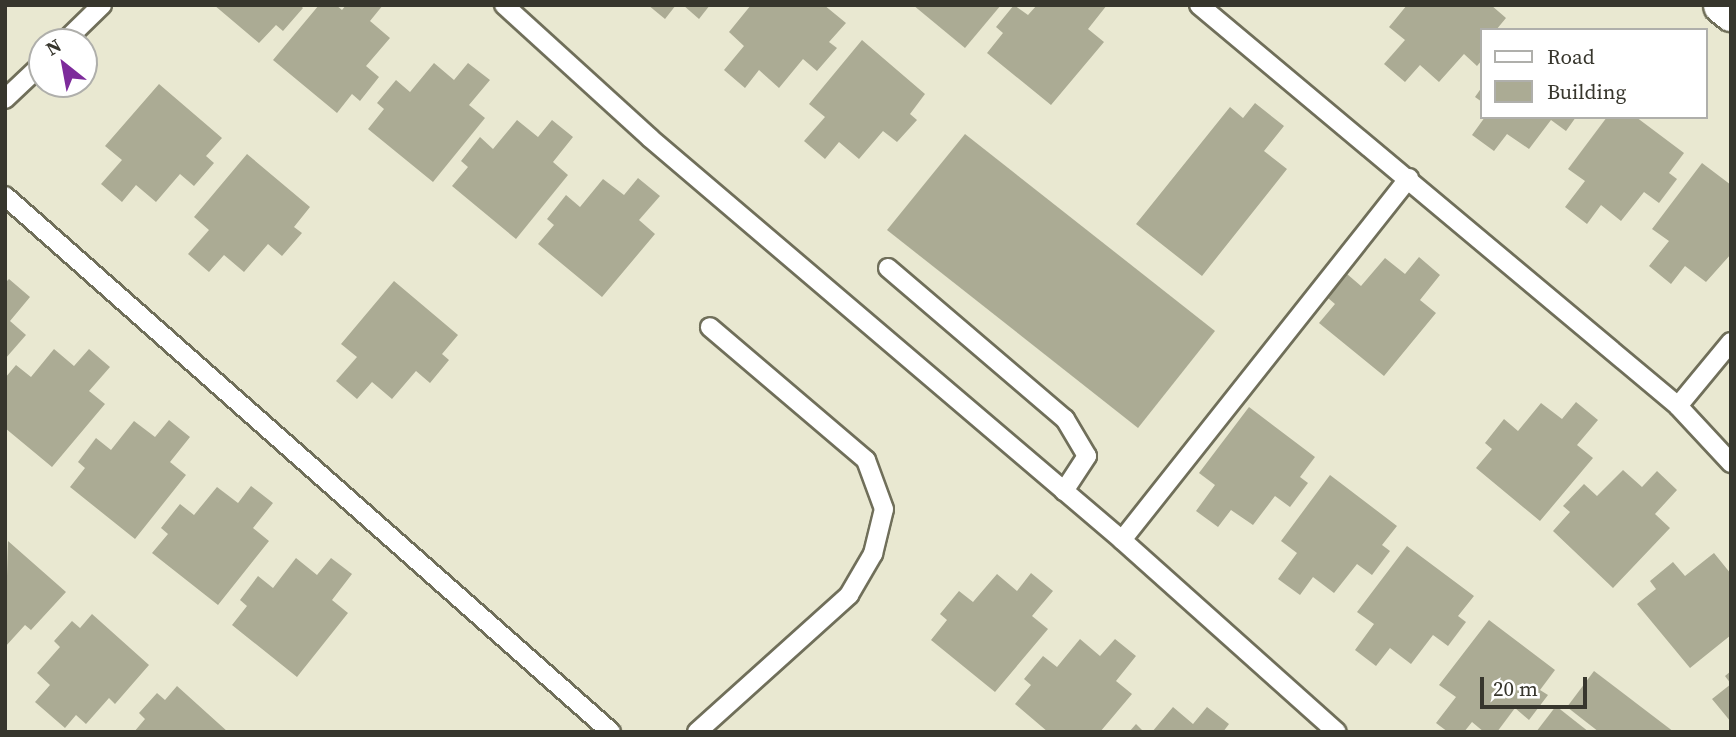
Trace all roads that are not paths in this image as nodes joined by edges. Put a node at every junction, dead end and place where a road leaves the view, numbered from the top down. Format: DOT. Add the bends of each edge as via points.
graph roads {
  1 [pos="102,5"];
  2 [pos="504,5"];
  3 [pos="1199,5"];
  4 [pos="1721,5"];
  5 [pos="1731,13"];
  6 [pos="78,28"];
  7 [pos="28,77"];
  8 [pos="5,99"];
  9 [pos="1409,178"];
  10 [pos="5,196"];
  11 [pos="888,268"];
  12 [pos="710,327"];
  13 [pos="1731,342"];
  14 [pos="1678,406"];
  15 [pos="1731,463"];
  16 [pos="1064,491"];
  17 [pos="1122,540"];
  18 [pos="611,732"];
  19 [pos="697,732"];
  20 [pos="1337,732"];
  1 -- 6 [label="lane"];
  2 -- 16 [label="lane" via="650,138"];
  3 -- 9 [label="lane"];
  4 -- 5 [label="street"];
  7 -- 8 [label="lane"];
  9 -- 14 [label="lane"];
  9 -- 17 [label="lane"];
  10 -- 18 [label="lane"];
  11 -- 16 [label="lane" via="1065,419 1087,456"];
  12 -- 19 [label="lane" via="866,460 884,509 873,554 849,595"];
  13 -- 14 [label="lane"];
  14 -- 15 [label="lane"];
  16 -- 17 [label="lane"];
  17 -- 20 [label="lane"];
}
